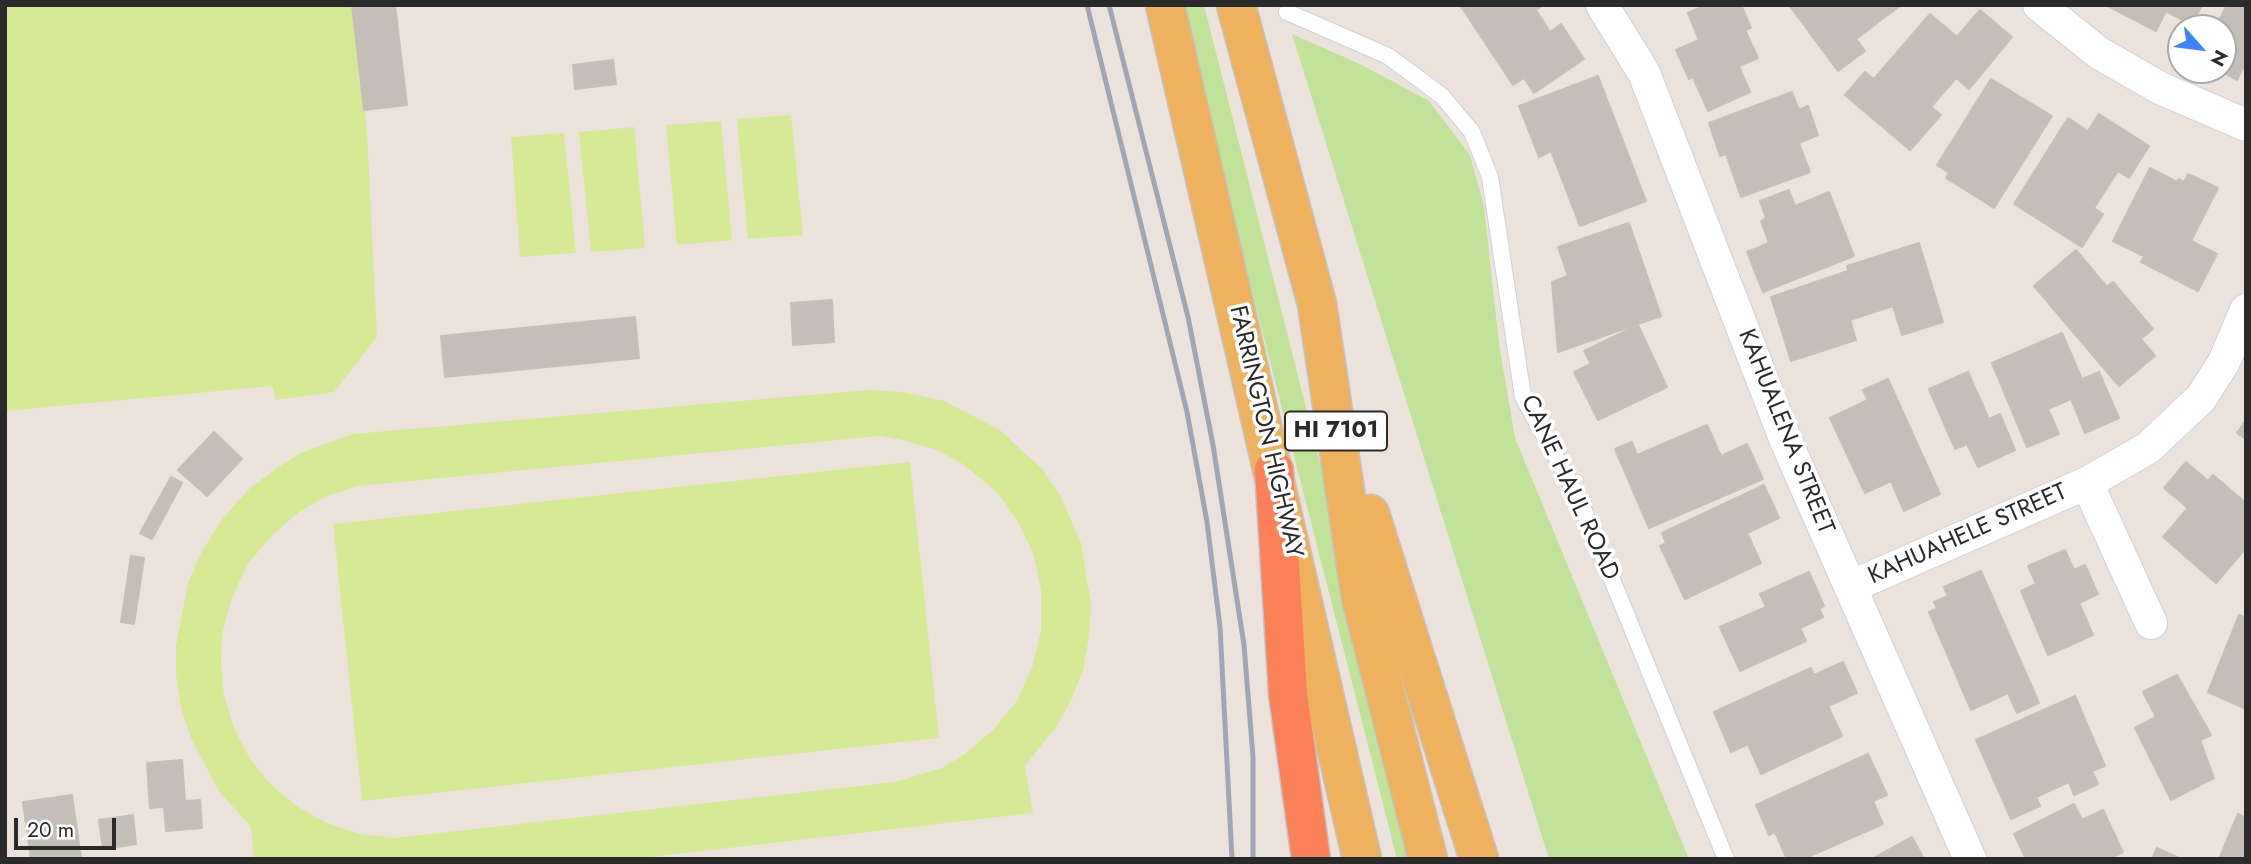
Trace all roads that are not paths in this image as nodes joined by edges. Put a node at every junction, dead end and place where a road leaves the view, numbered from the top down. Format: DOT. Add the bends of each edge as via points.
graph roads {
  1 [pos="1164,5"];
  2 [pos="1236,5"];
  3 [pos="1602,5"];
  4 [pos="2039,5"];
  5 [pos="1287,12"];
  6 [pos="2246,125"];
  7 [pos="1317,304"];
  8 [pos="2246,310"];
  9 [pos="1274,470"];
  10 [pos="2087,483"];
  11 [pos="1850,587"];
  12 [pos="2151,623"];
  13 [pos="1311,859"];
  14 [pos="1362,859"];
  15 [pos="1427,859"];
  16 [pos="1479,859"];
  17 [pos="1726,859"];
  18 [pos="1970,859"];
  1 -- 9 [label="main road, FARRINGTON HIGHWAY / HI 7101"];
  2 -- 7 [label="main road, HI 7101"];
  3 -- 11 [label="street, KAHUALENA STREET" via="1657,102 1786,441"];
  4 -- 6 [label="street" via="2099,53 2160,88"];
  5 -- 17 [label="lane, CANE HAUL ROAD" via="1388,56 1442,96 1472,132 1490,177 1523,397 1580,501"];
  7 -- 15 [label="main road, HI 7101" via="1361,598"];
  7 -- 16 [label="main road" via="1378,546"];
  8 -- 10 [label="street, KAHUAHELE STREET" via="2224,362 2201,398 2148,447"];
  9 -- 13 [label="highway" via="1288,694"];
  9 -- 14 [label="main road, FARRINGTON HIGHWAY / HI 7101"];
  10 -- 11 [label="street, KAHUAHELE STREET"];
  10 -- 12 [label="street, KAHUAHELE STREET"];
  11 -- 18 [label="street, KAHUALENA STREET"];
}
